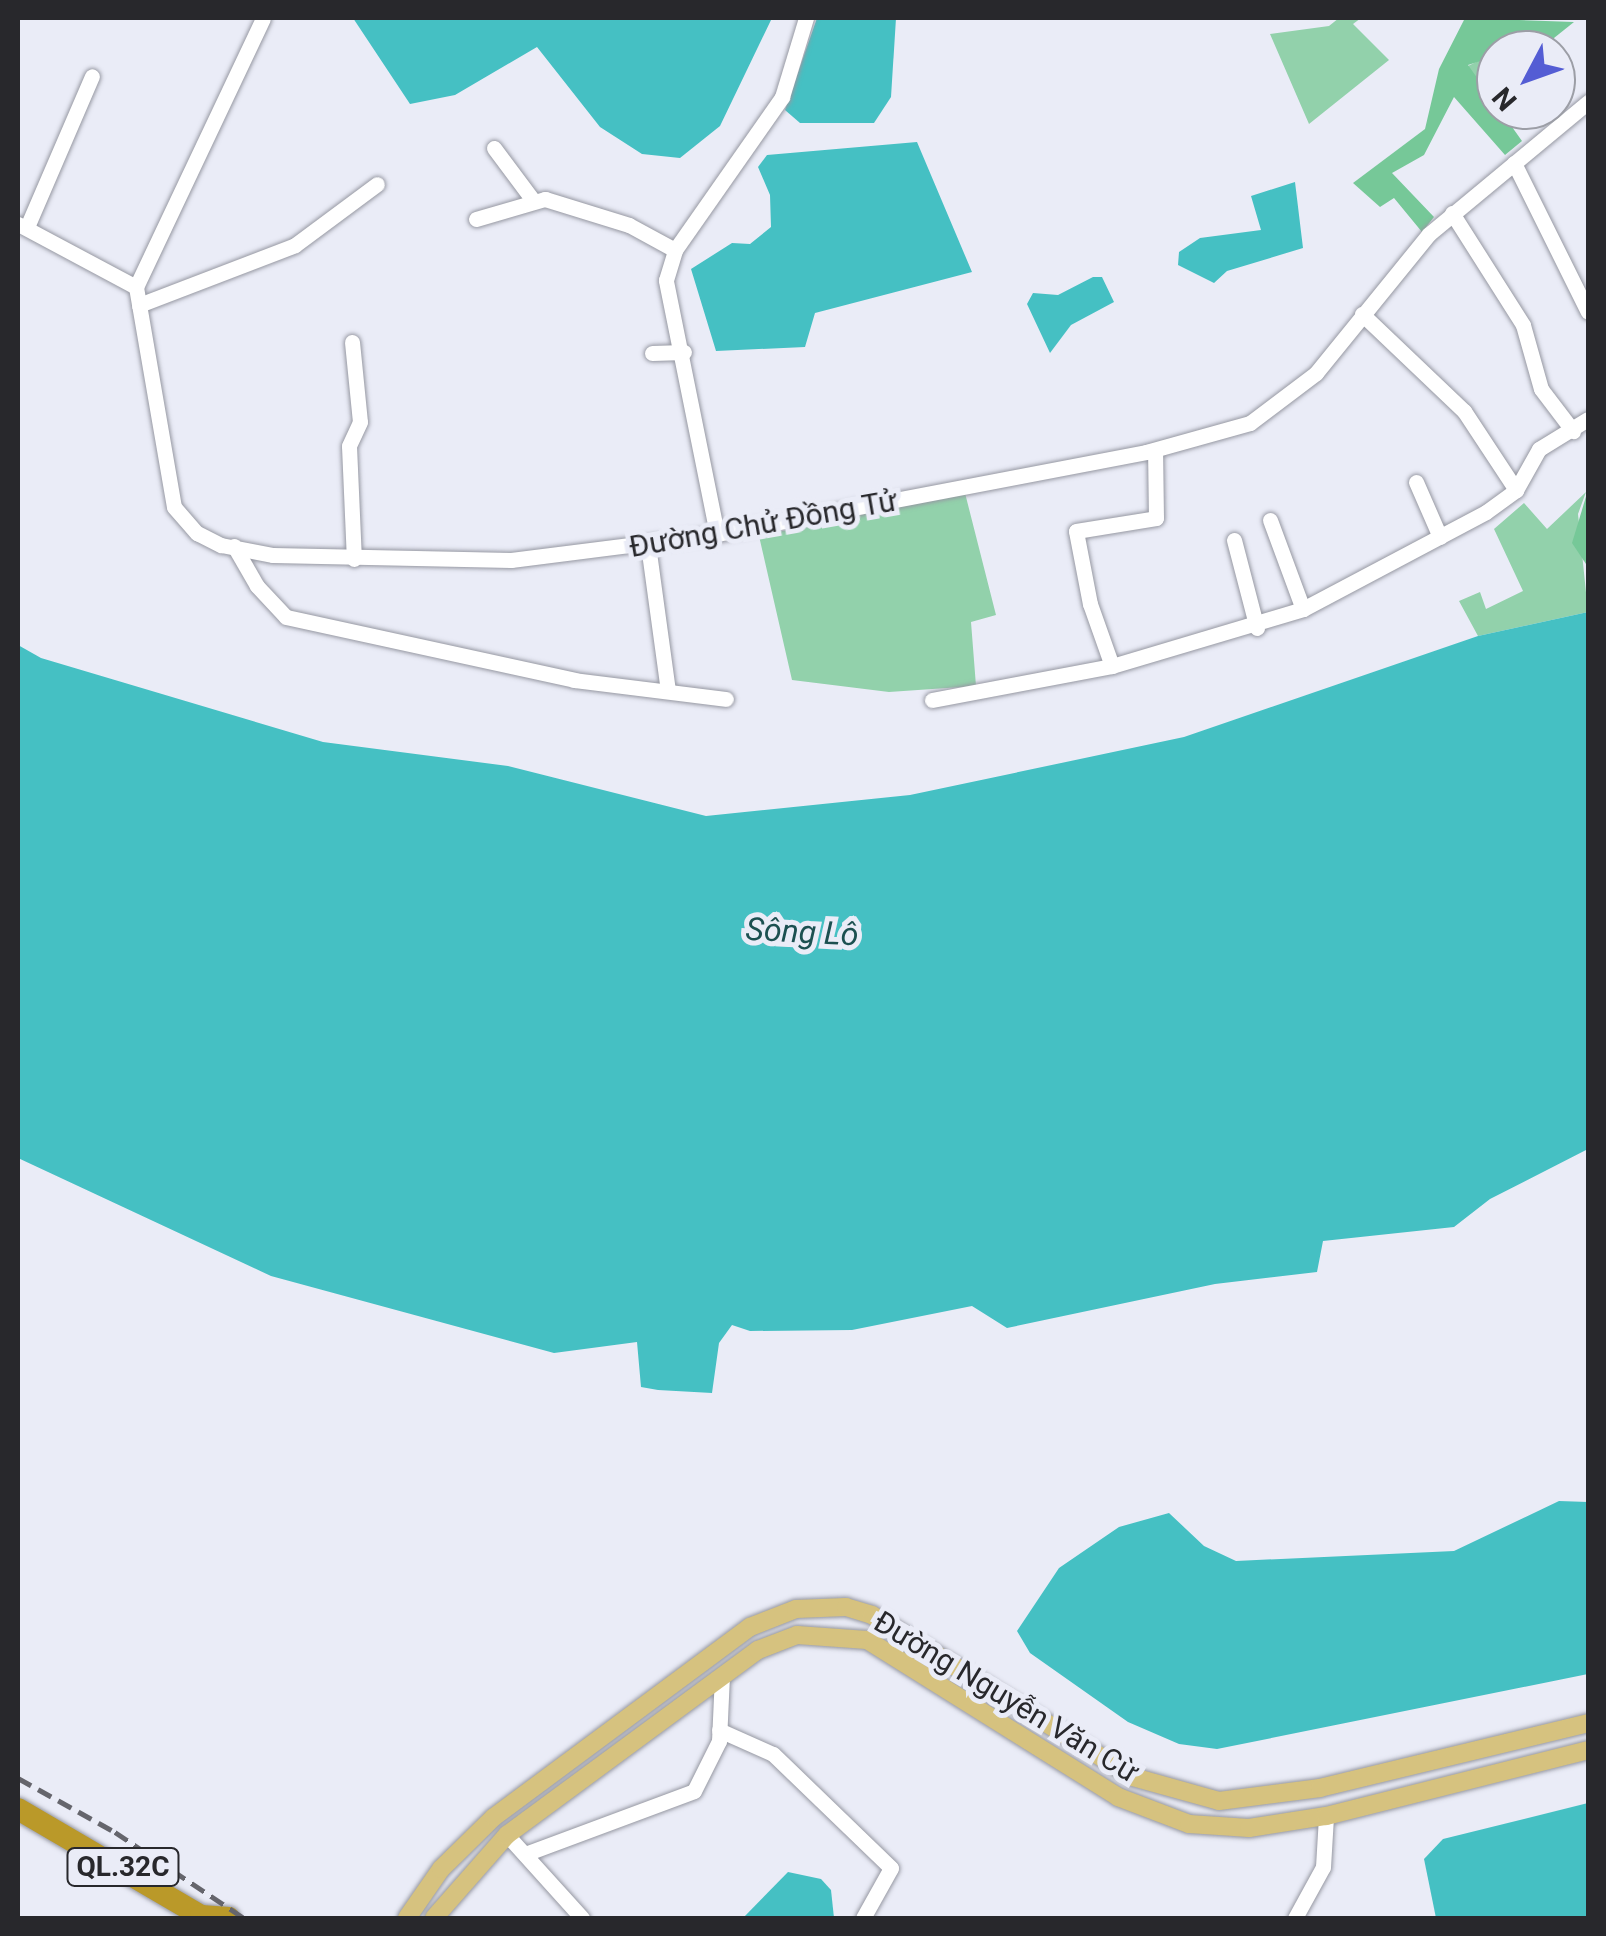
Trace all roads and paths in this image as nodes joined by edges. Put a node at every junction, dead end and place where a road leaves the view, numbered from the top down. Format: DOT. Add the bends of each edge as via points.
graph roads {
  1 [pos="263,18"];
  2 [pos="806,18"];
  3 [pos="92,76"];
  4 [pos="1588,102"];
  5 [pos="494,148"];
  6 [pos="1514,163"];
  7 [pos="377,184"];
  8 [pos="532,199"];
  9 [pos="1452,213"];
  10 [pos="476,219"];
  11 [pos="22,226"];
  12 [pos="675,250"];
  13 [pos="136,287"];
  14 [pos="139,304"];
  15 [pos="1588,312"];
  16 [pos="1362,314"];
  17 [pos="352,342"];
  18 [pos="684,352"];
  19 [pos="652,353"];
  20 [pos="1588,419"];
  21 [pos="1573,431"];
  22 [pos="1154,450"];
  23 [pos="1416,482"];
  24 [pos="1516,490"];
  25 [pos="1270,520"];
  26 [pos="717,534"];
  27 [pos="1440,538"];
  28 [pos="1234,540"];
  29 [pos="648,544"];
  30 [pos="234,546"];
  31 [pos="354,558"];
  32 [pos="1303,610"];
  33 [pos="1257,628"];
  34 [pos="1112,666"];
  35 [pos="668,691"];
  36 [pos="726,699"];
  37 [pos="932,700"];
  38 [pos="722,1676"];
  39 [pos="1588,1723"];
  40 [pos="719,1730"];
  41 [pos="592,1742"];
  42 [pos="1588,1750"];
  43 [pos="606,1760"];
  44 [pos="18,1809"];
  45 [pos="1326,1816"];
  46 [pos="507,1835"];
  47 [pos="525,1854"];
  48 [pos="204,1917"];
  49 [pos="229,1918"];
  50 [pos="407,1918"];
  51 [pos="434,1918"];
  52 [pos="582,1918"];
  53 [pos="864,1918"];
  54 [pos="1295,1918"];
  1 -- 13 [label="street"];
  2 -- 12 [label="street" via="782,97"];
  3 -- 11 [label="street"];
  4 -- 6 [label="street, Đường Chử Đồng Tử"];
  5 -- 8 [label="street"];
  6 -- 9 [label="street, Đường Chử Đồng Tử"];
  6 -- 15 [label="street"];
  7 -- 14 [label="street" via="295,244"];
  8 -- 10 [label="street"];
  8 -- 12 [label="street" via="629,225"];
  9 -- 16 [label="street, Đường Chử Đồng Tử"];
  9 -- 21 [label="street" via="1523,325 1541,389"];
  11 -- 13 [label="street"];
  12 -- 18 [label="street" via="666,280"];
  13 -- 14 [label="street, Đường Chử Đồng Tử"];
  14 -- 30 [label="street, Đường Chử Đồng Tử" via="174,506 207,540"];
  16 -- 22 [label="street, Đường Chử Đồng Tử" via="1316,372 1264,417"];
  16 -- 24 [label="street" via="1464,411"];
  17 -- 31 [label="street" via="360,422 349,446"];
  18 -- 19 [label="street"];
  18 -- 26 [label="street"];
  20 -- 21 [label="street"];
  21 -- 24 [label="street" via="1539,449"];
  22 -- 26 [label="street, Đường Chử Đồng Tử"];
  22 -- 34 [label="street" via="1156,518 1076,530 1090,604"];
  23 -- 27 [label="street"];
  24 -- 27 [label="street"];
  25 -- 32 [label="street"];
  26 -- 29 [label="street, Đường Chử Đồng Tử"];
  27 -- 32 [label="street"];
  28 -- 33 [label="street"];
  29 -- 31 [label="street, Đường Chử Đồng Tử" via="511,560"];
  29 -- 35 [label="street"];
  30 -- 31 [label="street, Đường Chử Đồng Tử"];
  30 -- 35 [label="street" via="257,586 286,617 574,680"];
  32 -- 33 [label="street"];
  33 -- 34 [label="street"];
  34 -- 37 [label="street"];
  35 -- 36 [label="street"];
  38 -- 40 [label="street"];
  38 -- 43 [label="main road, Đường Nguyễn Văn Cừ"];
  38 -- 45 [label="main road, Đường Nguyễn Văn Cừ" via="773,1644 842,1634 896,1656 1151,1813 1218,1828"];
  39 -- 41 [label="main road, Đường Nguyễn Văn Cừ" via="1302,1791 1246,1801 1189,1797 1133,1777 872,1614 822,1606 750,1627"];
  40 -- 47 [label="street" via="714,1759 694,1791"];
  40 -- 53 [label="street" via="773,1754 890,1868"];
  41 -- 43 [label="main road"];
  41 -- 50 [label="main road, Đường Nguyễn Văn Cừ" via="462,1846"];
  42 -- 45 [label="main road, Đường Nguyễn Văn Cừ"];
  43 -- 46 [label="main road, Đường Nguyễn Văn Cừ"];
  44 -- 48 [label="highway, QL.32C"];
  45 -- 54 [label="street" via="1323,1867"];
  46 -- 47 [label="street"];
  46 -- 51 [label="main road, Đường Nguyễn Văn Cừ"];
  47 -- 52 [label="street"];
  48 -- 49 [label="highway, QL.32C"];
}
